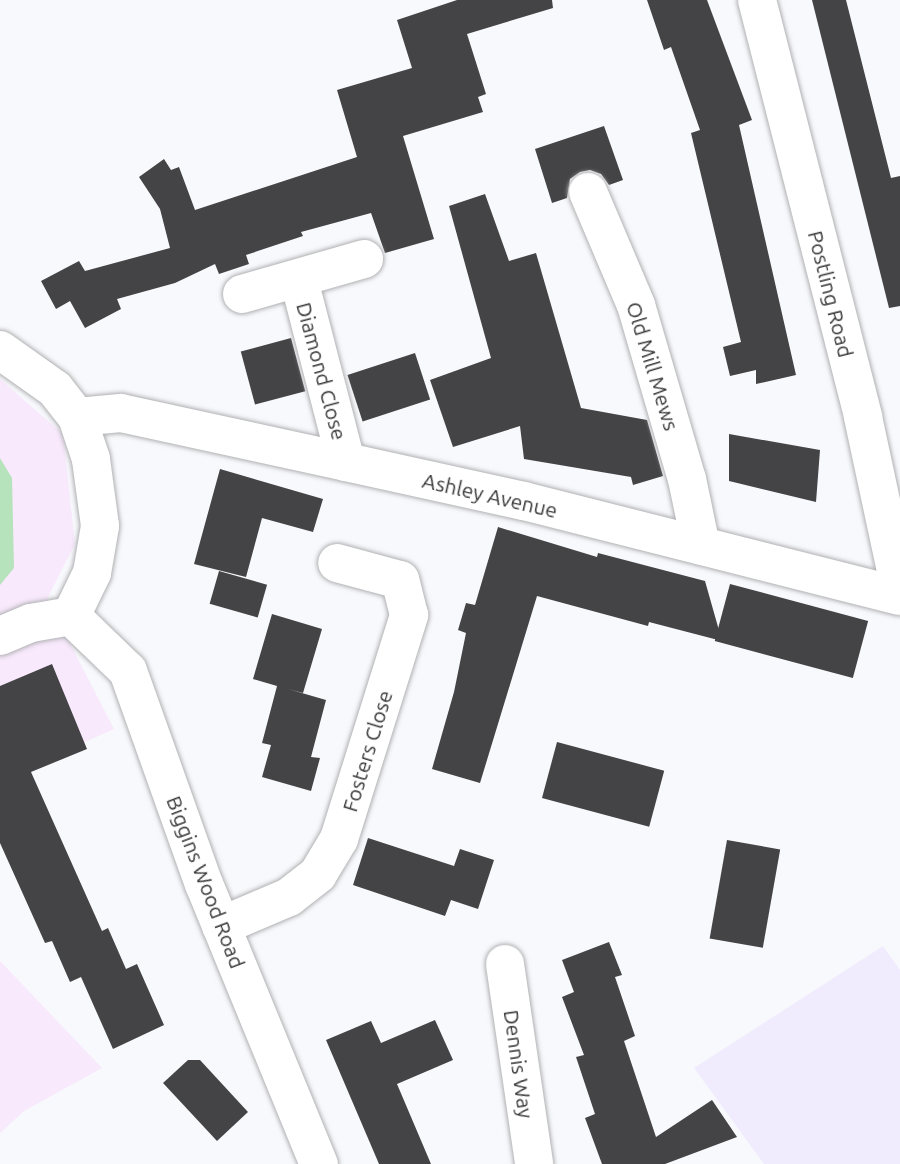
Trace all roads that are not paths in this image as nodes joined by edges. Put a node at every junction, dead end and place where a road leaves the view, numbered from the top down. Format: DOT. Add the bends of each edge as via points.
graph roads {
  1 [pos="757,0"];
  2 [pos="588,192"];
  3 [pos="364,259"];
  4 [pos="299,279"];
  5 [pos="242,294"];
  6 [pos="0,350"];
  7 [pos="77,417"];
  8 [pos="346,462"];
  9 [pos="701,546"];
  10 [pos="337,563"];
  11 [pos="900,590"];
  12 [pos="900,596"];
  13 [pos="71,616"];
  14 [pos="0,636"];
  15 [pos="221,926"];
  16 [pos="505,964"];
  17 [pos="310,1160"];
  18 [pos="534,1164"];
  1 -- 11 [label="street, Postling Road" via="863,417"];
  2 -- 9 [label="street, Old Mill Mews" via="640,318 687,479"];
  3 -- 4 [label="street, Diamond Close"];
  4 -- 5 [label="street, Diamond Close"];
  4 -- 8 [label="street, Diamond Close"];
  6 -- 7 [label="street" via="55,389"];
  7 -- 8 [label="street, Ashley Avenue" via="121,413"];
  7 -- 13 [label="street" via="91,459 100,526 92,573"];
  8 -- 9 [label="street, Ashley Avenue"];
  9 -- 12 [label="street, Ashley Avenue"];
  10 -- 15 [label="street, Fosters Close" via="400,580 409,615 339,839 318,874 289,897"];
  13 -- 14 [label="street" via="31,623"];
  13 -- 15 [label="street, Biggins Wood Road" via="128,671"];
  15 -- 17 [label="street, Biggins Wood Road"];
  16 -- 18 [label="street, Dennis Way"];
}
